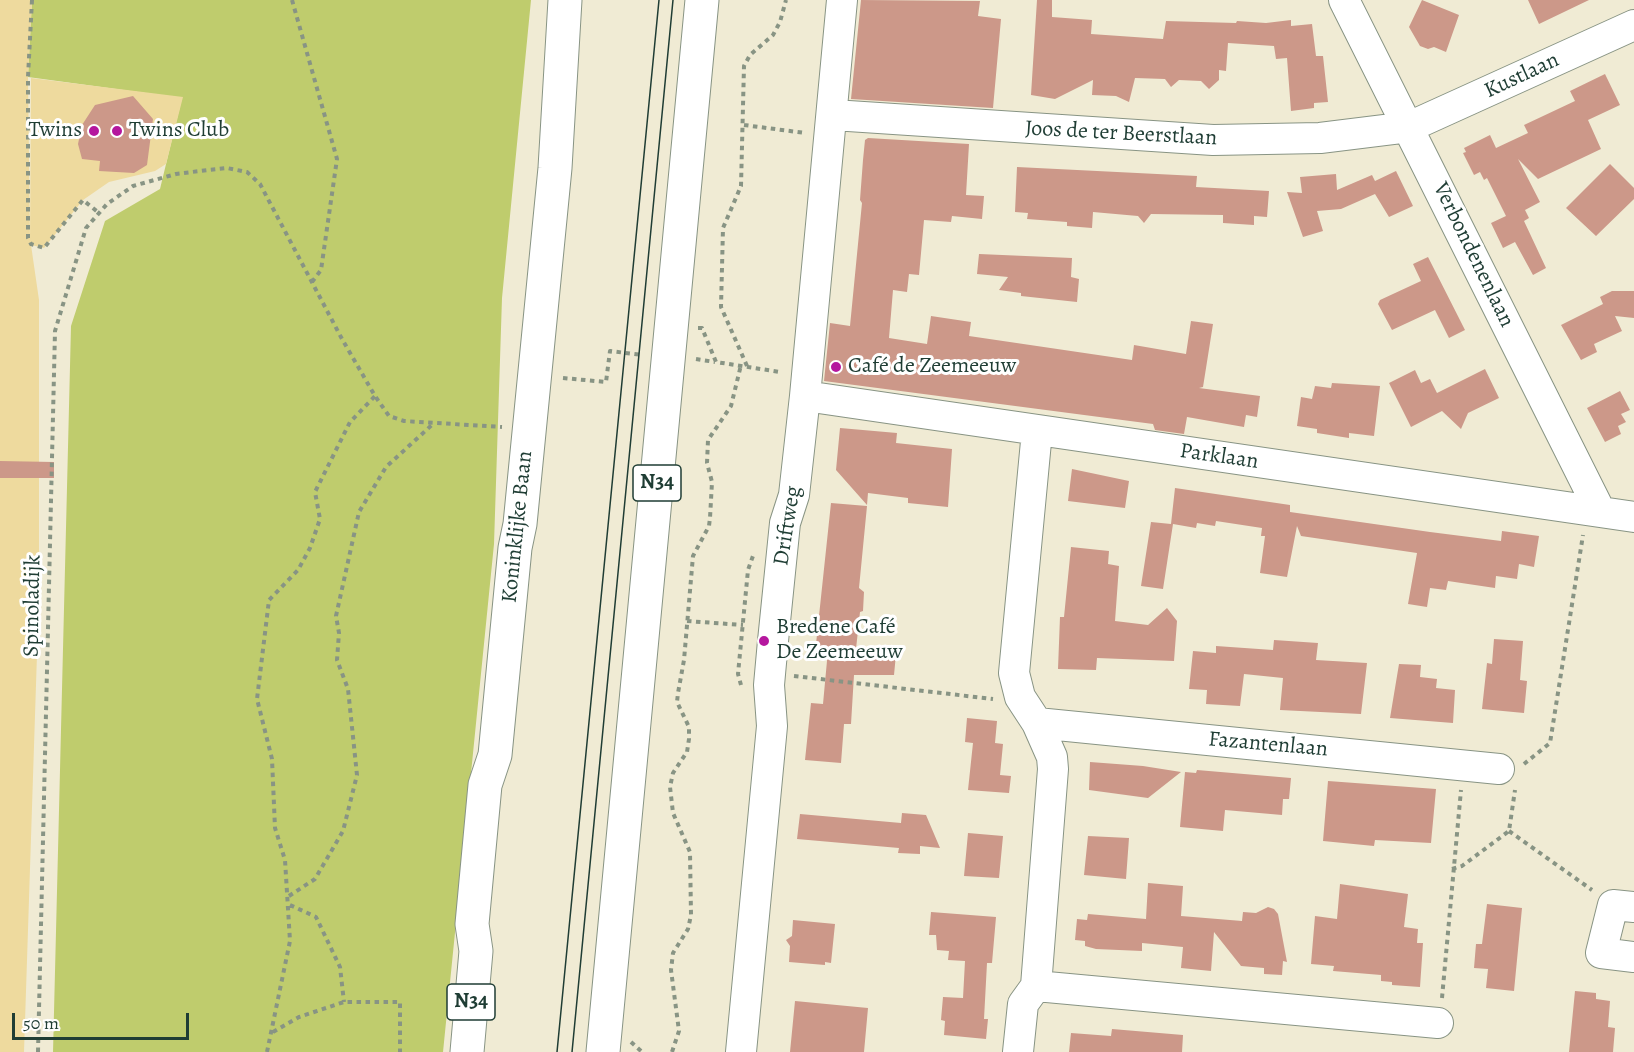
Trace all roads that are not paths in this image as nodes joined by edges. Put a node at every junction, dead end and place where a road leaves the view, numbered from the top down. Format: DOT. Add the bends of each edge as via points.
graph roads {
  1 [pos="565,0"];
  2 [pos="702,0"];
  3 [pos="842,0"];
  4 [pos="1344,0"];
  5 [pos="1634,25"];
  6 [pos="833,115"];
  7 [pos="1409,127"];
  8 [pos="805,396"];
  9 [pos="1037,431"];
  10 [pos="1594,510"];
  11 [pos="1634,517"];
  12 [pos="1037,723"];
  13 [pos="1511,774"];
  14 [pos="1623,906"];
  15 [pos="1634,957"];
  16 [pos="1036,986"];
  17 [pos="1438,1023"];
  18 [pos="467,1052"];
  19 [pos="603,1052"];
  20 [pos="741,1052"];
  21 [pos="1018,1052"];
  1 -- 18 [label="main road, Koninklijke Baan / N34" via="555,168 495,755 485,785 472,924 476,951"];
  2 -- 19 [label="main road, N34"];
  3 -- 6 [label="street, Driftweg"];
  4 -- 7 [label="street, Verbondenenlaan"];
  5 -- 7 [label="street, Kustlaan"];
  6 -- 7 [label="street, Joos de ter Beerstlaan" via="1213,140 1320,138"];
  6 -- 8 [label="street, Driftweg"];
  7 -- 10 [label="street, Verbondenenlaan"];
  8 -- 9 [label="street, Parklaan"];
  8 -- 20 [label="street, Driftweg" via="794,495 785,523 770,674 772,726"];
  9 -- 10 [label="street, Parklaan"];
  9 -- 12 [label="street" via="1014,673 1020,697"];
  10 -- 11 [label="street, Parklaan"];
  12 -- 13 [label="street, Fazantenlaan" via="1463,763"];
  12 -- 16 [label="street" via="1053,769"];
  14 -- 15 [label="street" via="1601,953"];
  16 -- 17 [label="street"];
  16 -- 21 [label="street" via="1023,1004"];
}
